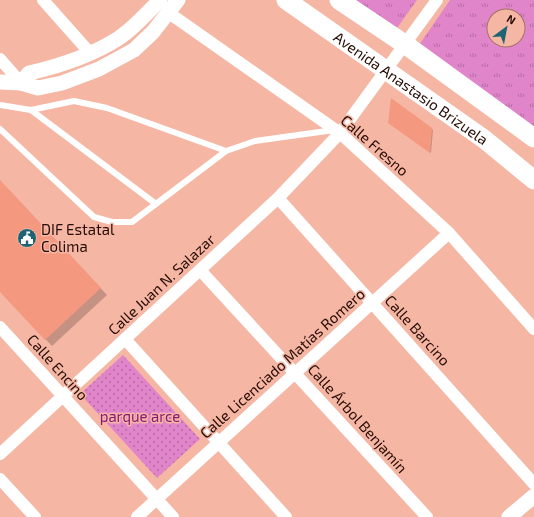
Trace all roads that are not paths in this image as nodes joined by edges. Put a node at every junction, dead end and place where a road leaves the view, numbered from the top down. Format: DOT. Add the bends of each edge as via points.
graph roads {
  1 [pos="43,0"];
  2 [pos="160,0"];
  3 [pos="178,0"];
  4 [pos="286,0"];
  5 [pos="339,0"];
  6 [pos="437,0"];
  7 [pos="169,13"];
  8 [pos="406,45"];
  9 [pos="90,53"];
  10 [pos="0,59"];
  11 [pos="387,70"];
  12 [pos="0,82"];
  13 [pos="22,83"];
  14 [pos="0,105"];
  15 [pos="31,110"];
  16 [pos="0,129"];
  17 [pos="337,132"];
  18 [pos="534,138"];
  19 [pos="226,151"];
  20 [pos="534,180"];
  21 [pos="278,198"];
  22 [pos="156,204"];
  23 [pos="449,233"];
  24 [pos="200,270"];
  25 [pos="372,303"];
  26 [pos="0,328"];
  27 [pos="534,329"];
  28 [pos="125,339"];
  29 [pos="295,373"];
  30 [pos="63,396"];
  31 [pos="219,443"];
  32 [pos="0,454"];
  33 [pos="0,479"];
  34 [pos="534,484"];
  35 [pos="534,496"];
  36 [pos="156,499"];
  37 [pos="35,517"];
  38 [pos="136,517"];
  39 [pos="173,517"];
  40 [pos="286,517"];
  41 [pos="427,517"];
  42 [pos="509,517"];
  1 -- 9 [label="street"];
  2 -- 9 [label="street" via="119,38"];
  3 -- 7 [label="street"];
  4 -- 11 [label="main road, Avenida Anastasio Brizuela"];
  5 -- 8 [label="main road, Avenida Anastasio Brizuela"];
  6 -- 8 [label="street, Calle Juan N. Salazar"];
  7 -- 13 [label="street" via="134,50 100,69 62,84 38,88"];
  7 -- 17 [label="street, Calle Fresno"];
  8 -- 11 [label="street, Calle Juan N. Salazar"];
  8 -- 18 [label="main road, Avenida Anastasio Brizuela"];
  9 -- 13 [label="street" via="57,67 29,73"];
  10 -- 13 [label="street"];
  11 -- 17 [label="street, Calle Juan N. Salazar"];
  11 -- 20 [label="main road, Avenida Anastasio Brizuela" via="484,139"];
  12 -- 13 [label="street"];
  14 -- 15 [label="lane"];
  15 -- 19 [label="lane" via="74,101 107,108"];
  15 -- 22 [label="lane"];
  16 -- 22 [label="lane" via="94,217 112,222 132,222"];
  17 -- 19 [label="lane" via="255,141"];
  17 -- 21 [label="street, Calle Juan N. Salazar"];
  17 -- 23 [label="street, Calle Fresno"];
  19 -- 22 [label="lane"];
  21 -- 24 [label="street, Calle Juan N. Salazar"];
  21 -- 25 [label="street, Calle Barcino"];
  23 -- 25 [label="street, Calle Licenciado Matías Romero"];
  23 -- 27 [label="street, Calle Fresno"];
  24 -- 28 [label="street, Calle Juan N. Salazar"];
  24 -- 29 [label="street, Calle Árbol Benjamín"];
  25 -- 29 [label="street, Calle Licenciado Matías Romero"];
  25 -- 34 [label="street, Calle Barcino"];
  26 -- 30 [label="street, Calle Encino"];
  28 -- 30 [label="street, Calle Juan N. Salazar"];
  28 -- 31 [label="street"];
  29 -- 31 [label="street, Calle Licenciado Matías Romero"];
  29 -- 41 [label="street, Calle Árbol Benjamín"];
  30 -- 32 [label="street, Calle Juan N. Salazar"];
  30 -- 36 [label="street, Calle Encino"];
  31 -- 36 [label="street, Calle Licenciado Matías Romero"];
  31 -- 40 [label="street"];
  33 -- 37 [label="street"];
  35 -- 42 [label="street"];
  36 -- 38 [label="street, Calle Licenciado Matías Romero"];
  36 -- 39 [label="street, Calle Encino"];
}
